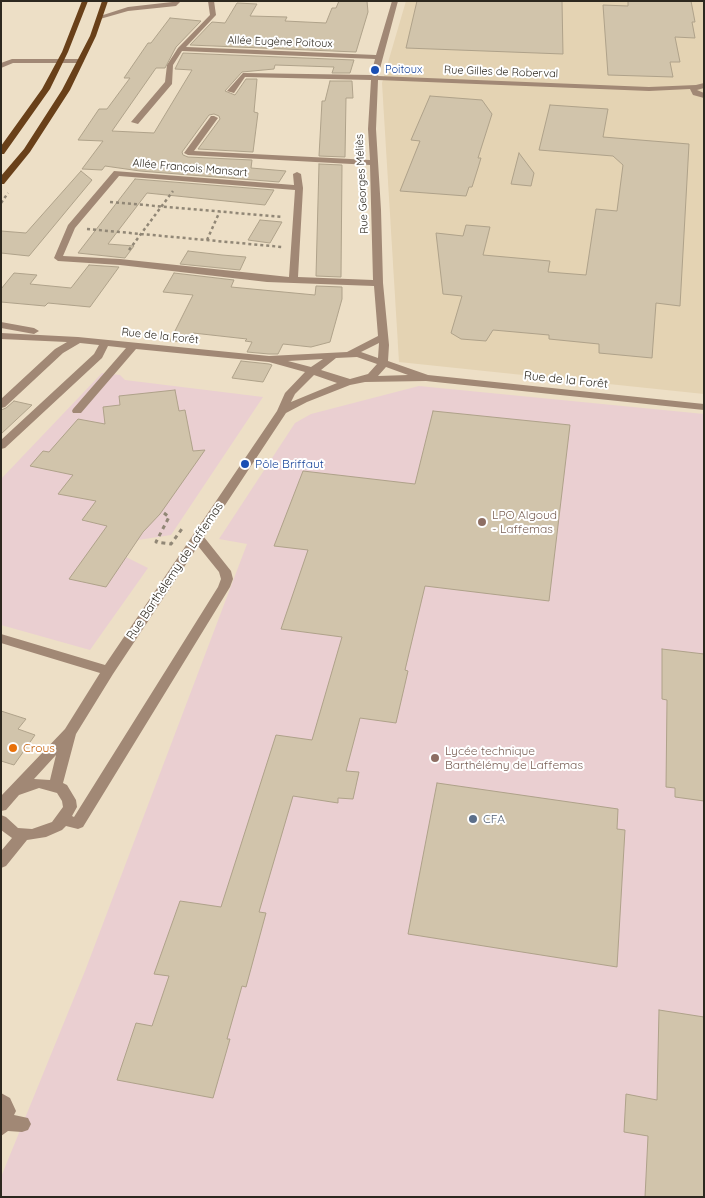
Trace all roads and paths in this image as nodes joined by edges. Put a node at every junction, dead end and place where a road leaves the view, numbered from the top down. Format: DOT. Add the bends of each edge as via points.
graph roads {
  1 [pos="86,1"];
  2 [pos="105,1"];
  3 [pos="139,1"];
  4 [pos="178,1"];
  5 [pos="212,1"];
  6 [pos="395,1"];
  7 [pos="128,9"];
  8 [pos="100,17"];
  9 [pos="180,49"];
  10 [pos="378,57"];
  11 [pos="61,61"];
  12 [pos="81,61"];
  13 [pos="1,66"];
  14 [pos="374,78"];
  15 [pos="704,85"];
  16 [pos="694,87"];
  17 [pos="658,89"];
  18 [pos="231,91"];
  19 [pos="702,96"];
  20 [pos="214,118"];
  21 [pos="135,122"];
  22 [pos="1,152"];
  23 [pos="373,163"];
  24 [pos="297,174"];
  25 [pos="182,178"];
  26 [pos="1,182"];
  27 [pos="299,188"];
  28 [pos="94,200"];
  29 [pos="162,206"];
  30 [pos="220,211"];
  31 [pos="297,218"];
  32 [pos="71,227"];
  33 [pos="141,234"];
  34 [pos="207,240"];
  35 [pos="295,248"];
  36 [pos="120,262"];
  37 [pos="293,280"];
  38 [pos="378,282"];
  39 [pos="1,325"];
  40 [pos="1,336"];
  41 [pos="382,338"];
  42 [pos="78,340"];
  43 [pos="105,343"];
  44 [pos="133,346"];
  45 [pos="349,354"];
  46 [pos="332,357"];
  47 [pos="269,359"];
  48 [pos="318,368"];
  49 [pos="379,368"];
  50 [pos="426,378"];
  51 [pos="366,379"];
  52 [pos="350,382"];
  53 [pos="1,405"];
  54 [pos="704,407"];
  55 [pos="77,411"];
  56 [pos="282,411"];
  57 [pos="1,446"];
  58 [pos="164,513"];
  59 [pos="200,533"];
  60 [pos="1,638"];
  61 [pos="108,671"];
  62 [pos="70,732"];
  63 [pos="55,786"];
  64 [pos="5,799"];
  65 [pos="63,820"];
  66 [pos="1,821"];
  67 [pos="23,835"];
  68 [pos="1,862"];
  69 [pos="1,1102"];
  70 [pos="22,1124"];
  71 [pos="2,1126"];
  1 -- 11 [label="main road"];
  2 -- 8 [label="main road"];
  3 -- 7 [label="street"];
  4 -- 7 [label="street" via="176,4"];
  5 -- 9 [label="street" via="213,15"];
  6 -- 10 [label="street, Rue Georges Méliès"];
  7 -- 8 [label="street"];
  8 -- 12 [label="main road"];
  9 -- 10 [label="street, Allée Eugène Poitoux"];
  9 -- 21 [label="street" via="170,65 169,82"];
  10 -- 14 [label="street, Rue Georges Méliès"];
  11 -- 12 [label="street"];
  11 -- 13 [label="street" via="12,61"];
  11 -- 22 [label="main road" via="34,107"];
  12 -- 26 [label="main road" via="55,108"];
  14 -- 17 [label="street, Rue Gilles de Roberval"];
  14 -- 18 [label="street, Rue Gilles de Roberval" via="244,75"];
  14 -- 23 [label="street, Rue Georges Méliès"];
  15 -- 16 [label="street, Rue Gilles de Roberval"];
  16 -- 17 [label="street, Rue Gilles de Roberval"];
  16 -- 19 [label="street" via="694,91"];
  17 -- 19 [label="street, Rue Gilles de Roberval"];
  20 -- 23 [label="street" via="188,153"];
  23 -- 38 [label="street, Rue Georges Méliès"];
  24 -- 27 [label="street"];
  25 -- 27 [label="street, Allée François Mansart"];
  25 -- 28 [label="street, Allée François Mansart" via="117,173"];
  25 -- 29 [label="path"];
  27 -- 31 [label="street"];
  28 -- 29 [label="path"];
  28 -- 32 [label="street, Allée François Mansart"];
  29 -- 30 [label="path"];
  29 -- 33 [label="path"];
  30 -- 31 [label="path"];
  30 -- 34 [label="path"];
  31 -- 35 [label="street"];
  32 -- 33 [label="path"];
  32 -- 36 [label="street, Allée François Mansart" via="58,258"];
  33 -- 34 [label="path"];
  33 -- 36 [label="path"];
  34 -- 35 [label="path"];
  35 -- 37 [label="street"];
  36 -- 37 [label="street, Allée François Mansart"];
  37 -- 38 [label="street, Allée François Mansart"];
  38 -- 41 [label="street, Rue Georges Méliès"];
  39 -- 42 [label="street, Rue de la Forêt"];
  40 -- 42 [label="street, Rue de la Forêt"];
  41 -- 45 [label="street"];
  41 -- 49 [label="street, Rue Georges Méliès" via="384,352"];
  42 -- 43 [label="street, Rue de la Forêt"];
  42 -- 53 [label="street" via="59,351"];
  43 -- 44 [label="street, Rue de la Forêt"];
  43 -- 57 [label="street" via="98,356"];
  44 -- 47 [label="street, Rue de la Forêt"];
  44 -- 55 [label="street"];
  45 -- 46 [label="street"];
  45 -- 49 [label="street" via="372,360"];
  46 -- 47 [label="street"];
  46 -- 48 [label="street, Rue Barthélemy de Laffemas"];
  47 -- 48 [label="street"];
  48 -- 52 [label="street" via="328,376"];
  48 -- 56 [label="street, Rue Barthélemy de Laffemas" via="290,393"];
  49 -- 50 [label="street, Rue de la Forêt"];
  49 -- 51 [label="street"];
  50 -- 51 [label="street, Rue de la Forêt"];
  50 -- 54 [label="street, Rue de la Forêt"];
  51 -- 52 [label="street"];
  52 -- 56 [label="street"];
  56 -- 59 [label="street, Rue Barthélemy de Laffemas"];
  58 -- 59 [label="path" via="169,517 156,542 171,544 185,524"];
  59 -- 61 [label="street, Rue Barthélemy de Laffemas"];
  59 -- 65 [label="street" via="225,571 224,587 78,823"];
  60 -- 61 [label="street"];
  61 -- 62 [label="street, Rue Barthélemy de Laffemas"];
  62 -- 63 [label="street, Rue Barthélemy de Laffemas"];
  62 -- 64 [label="street, Rue Barthélemy de Laffemas"];
  63 -- 64 [label="street" via="39,783 21,787"];
  63 -- 65 [label="street" via="62,789 69,800 70,807"];
  65 -- 67 [label="street" via="50,830"];
  66 -- 67 [label="street"];
  67 -- 68 [label="street"];
  69 -- 71 [label="street" via="7,1111"];
  70 -- 71 [label="street"];
}
